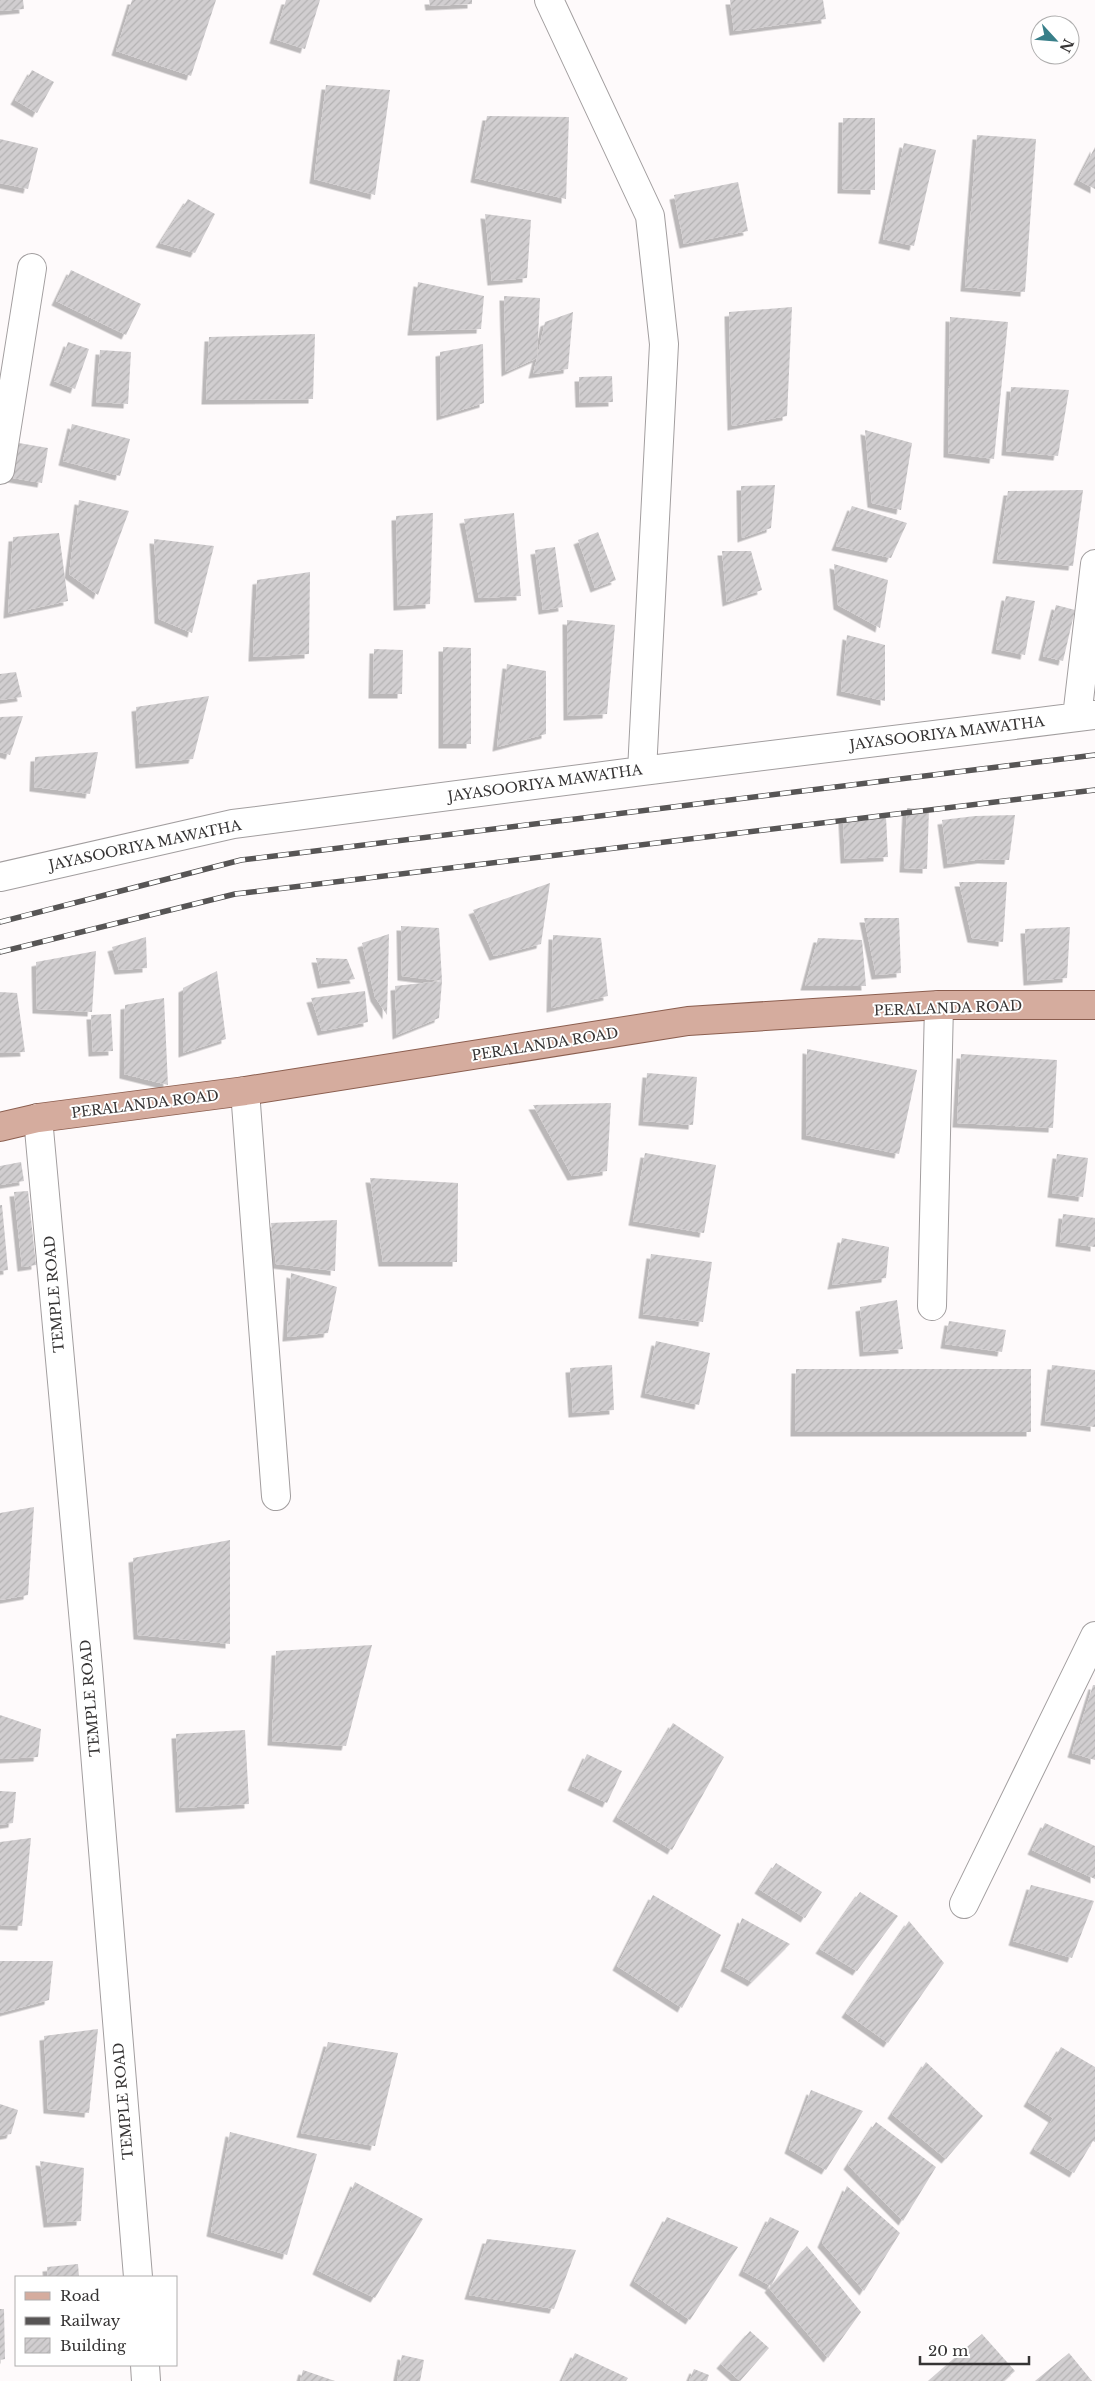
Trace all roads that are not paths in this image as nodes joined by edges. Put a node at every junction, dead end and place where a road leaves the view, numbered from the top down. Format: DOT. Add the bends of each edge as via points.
graph roads {
  1 [pos="549,0"];
  2 [pos="32,268"];
  3 [pos="0,470"];
  4 [pos="1095,564"];
  5 [pos="1086,716"];
  6 [pos="642,770"];
  7 [pos="0,877"];
  8 [pos="1095,1005"];
  9 [pos="939,1006"];
  10 [pos="245,1092"];
  11 [pos="38,1118"];
  12 [pos="0,1127"];
  13 [pos="932,1306"];
  14 [pos="276,1496"];
  15 [pos="1095,1636"];
  16 [pos="964,1904"];
  17 [pos="138,2276"];
  18 [pos="145,2366"];
  19 [pos="146,2381"];
  1 -- 6 [label="street" via="650,216 664,344"];
  2 -- 3 [label="street"];
  4 -- 5 [label="street"];
  5 -- 6 [label="street, JAYASOORIYA MAWATHA"];
  6 -- 7 [label="street, JAYASOORIYA MAWATHA" via="233,824"];
  8 -- 9 [label="main road, PERALANDA ROAD"];
  9 -- 10 [label="main road, PERALANDA ROAD" via="688,1021"];
  9 -- 13 [label="street"];
  10 -- 11 [label="main road, PERALANDA ROAD"];
  10 -- 14 [label="street"];
  11 -- 12 [label="main road, PERALANDA ROAD"];
  11 -- 17 [label="street, TEMPLE ROAD"];
  15 -- 16 [label="street"];
  18 -- 19 [label="street"];
}
